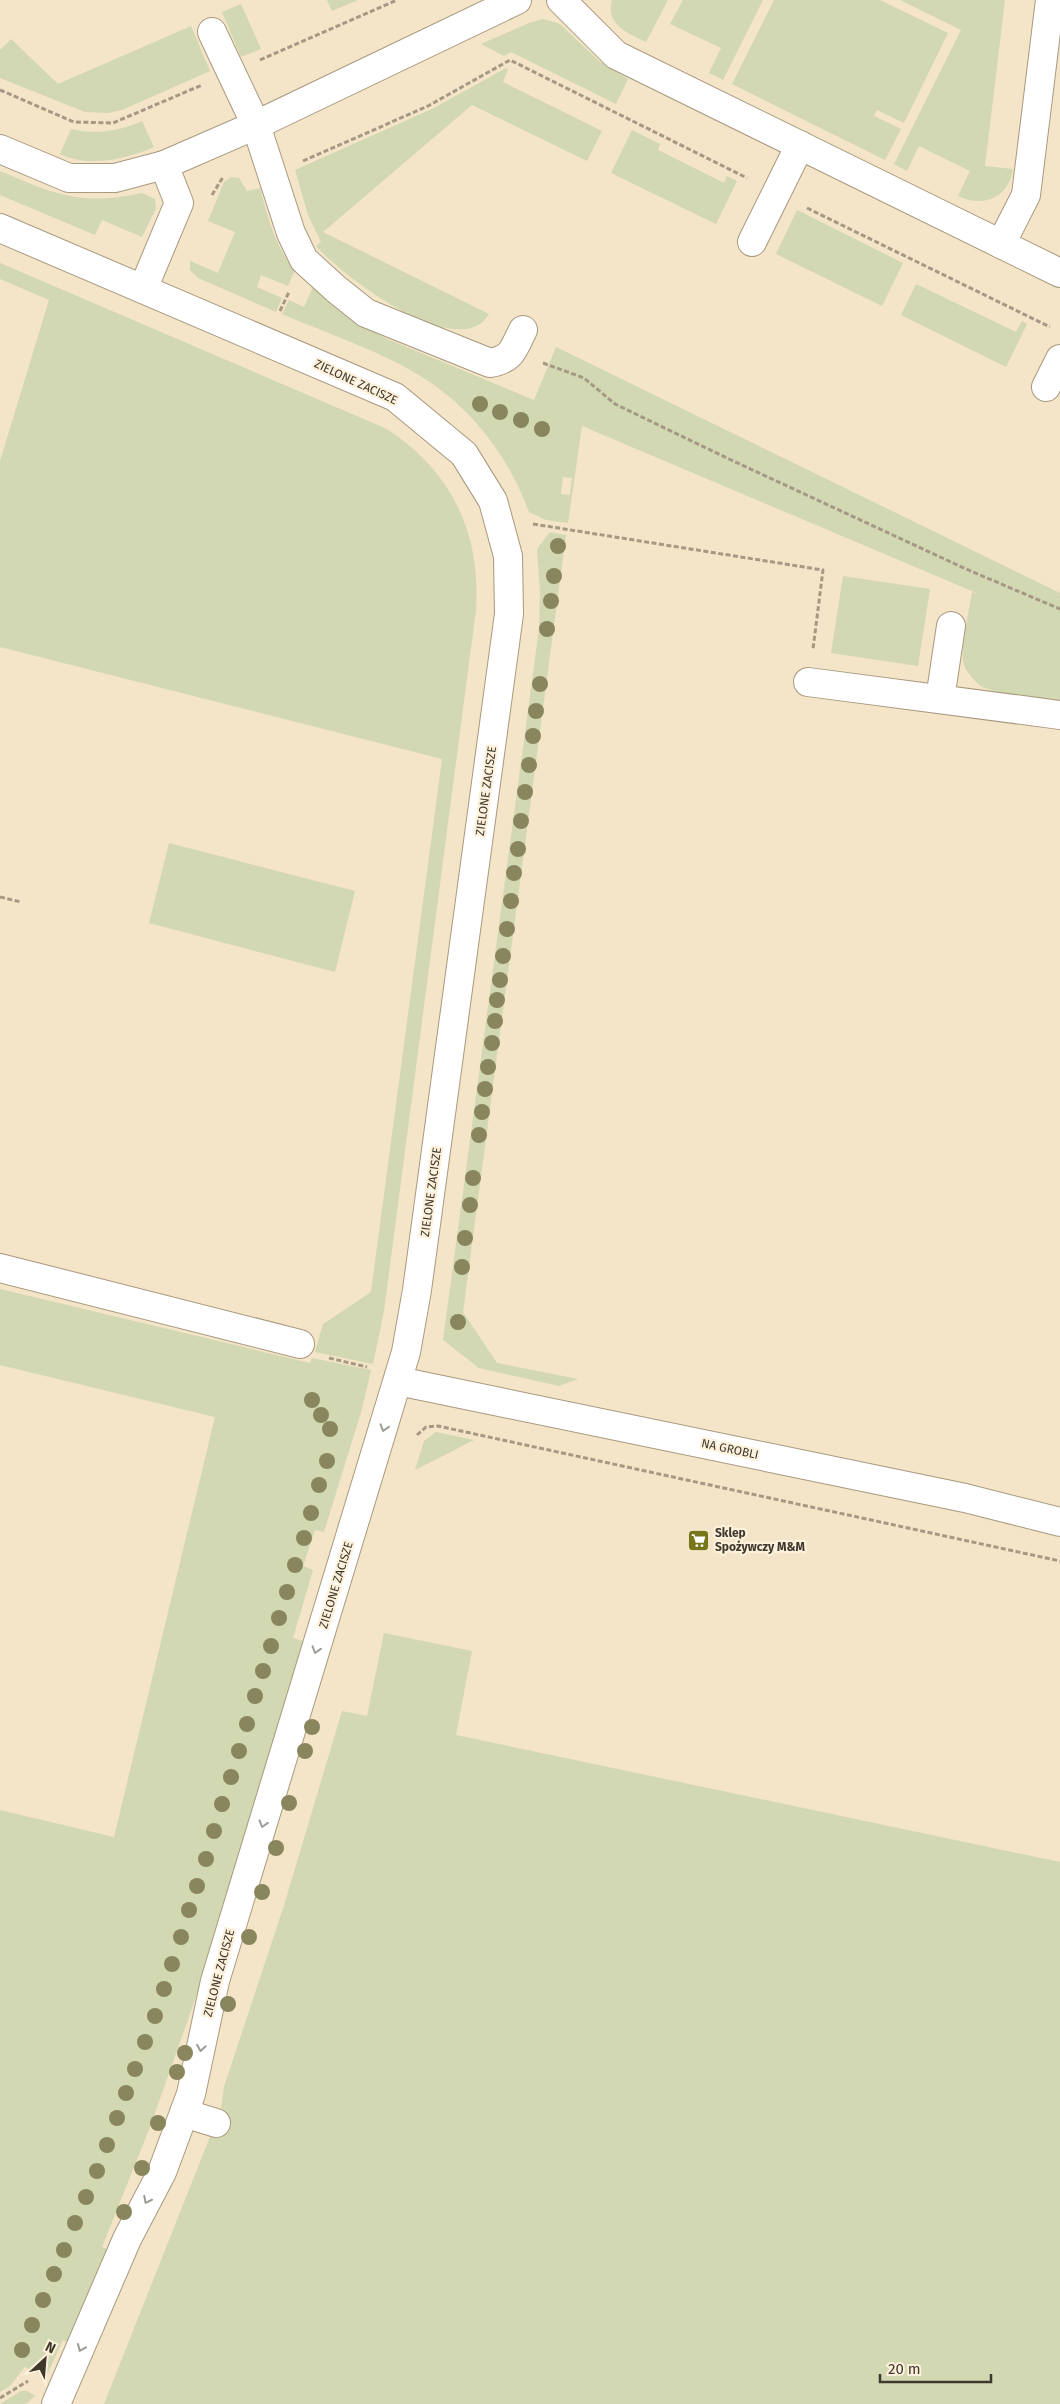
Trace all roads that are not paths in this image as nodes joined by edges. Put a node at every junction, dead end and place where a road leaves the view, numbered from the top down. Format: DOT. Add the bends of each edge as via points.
graph roads {
  1 [pos="517,0"];
  2 [pos="561,0"];
  3 [pos="1050,0"];
  4 [pos="212,32"];
  5 [pos="1050,84"];
  6 [pos="256,124"];
  7 [pos="800,145"];
  8 [pos="0,149"];
  9 [pos="164,165"];
  10 [pos="0,228"];
  11 [pos="752,242"];
  12 [pos="1001,244"];
  13 [pos="1060,273"];
  14 [pos="143,290"];
  15 [pos="518,340"];
  16 [pos="1060,359"];
  17 [pos="1046,386"];
  18 [pos="950,626"];
  19 [pos="808,682"];
  20 [pos="940,699"];
  21 [pos="1060,715"];
  22 [pos="0,1268"];
  23 [pos="300,1344"];
  24 [pos="398,1381"];
  25 [pos="1060,1522"];
  26 [pos="184,2113"];
  27 [pos="216,2123"];
  28 [pos="56,2404"];
  1 -- 6 [label="street"];
  2 -- 7 [label="street" via="616,55"];
  3 -- 5 [label="street"];
  4 -- 6 [label="street"];
  5 -- 12 [label="street" via="1026,195"];
  6 -- 9 [label="street"];
  6 -- 15 [label="street" via="291,233 304,260 336,290 366,312 490,363 510,356"];
  7 -- 11 [label="street"];
  7 -- 12 [label="street"];
  8 -- 9 [label="street" via="69,178 115,178"];
  9 -- 14 [label="street" via="180,203"];
  10 -- 14 [label="street, ZIELONE ZACISZE"];
  12 -- 13 [label="street"];
  14 -- 24 [label="street, ZIELONE ZACISZE" via="395,397 464,454 493,501 508,556 508,624 417,1290"];
  16 -- 17 [label="street"];
  18 -- 20 [label="street"];
  19 -- 20 [label="street"];
  20 -- 21 [label="street"];
  22 -- 23 [label="street"];
  24 -- 25 [label="street, NA GROBLI" via="964,1498"];
  24 -- 26 [label="street, ZIELONE ZACISZE, one-way" via="215,1981 195,2079"];
  26 -- 27 [label="street"];
  26 -- 28 [label="street, ZIELONE ZACISZE, one-way" via="162,2172 127,2239"];
}
